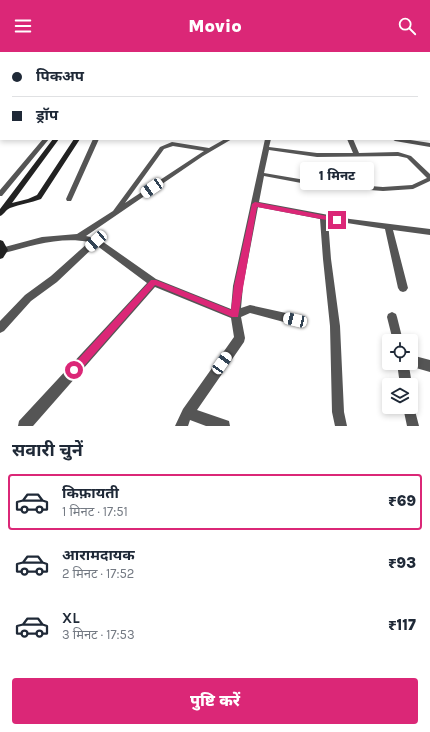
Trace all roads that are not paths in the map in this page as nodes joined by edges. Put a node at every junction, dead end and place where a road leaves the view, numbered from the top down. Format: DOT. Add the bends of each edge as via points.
graph roads {
  1 [pos="45,140"];
  2 [pos="55,140"];
  3 [pos="76,140"];
  4 [pos="96,140"];
  5 [pos="227,140"];
  6 [pos="350,140"];
  7 [pos="408,140"];
  8 [pos="421,141"];
  9 [pos="267,143"];
  10 [pos="430,145"];
  11 [pos="211,150"];
  12 [pos="357,155"];
  13 [pos="261,174"];
  14 [pos="430,178"];
  15 [pos="0,194"];
  16 [pos="69,199"];
  17 [pos="255,204"];
  18 [pos="2,211"];
  19 [pos="114,213"];
  20 [pos="324,218"];
  21 [pos="388,226"];
  22 [pos="430,232"];
  23 [pos="79,237"];
  24 [pos="96,241"];
  25 [pos="1,250"];
  26 [pos="153,282"];
  27 [pos="403,288"];
  28 [pos="235,315"];
  29 [pos="392,317"];
  30 [pos="295,320"];
  31 [pos="0,328"];
  32 [pos="396,334"];
  33 [pos="418,363"];
  34 [pos="430,366"];
  35 [pos="187,413"];
  36 [pos="410,414"];
  37 [pos="24,426"];
  38 [pos="181,426"];
  39 [pos="224,426"];
  40 [pos="341,426"];
  41 [pos="413,426"];
  1 -- 15 [label="street"];
  2 -- 18 [label="main road"];
  3 -- 18 [label="main road" via="39,197"];
  4 -- 16 [label="street"];
  5 -- 11 [label="street"];
  6 -- 12 [label="street"];
  7 -- 8 [label="street"];
  8 -- 10 [label="street"];
  9 -- 12 [label="street" via="317,155"];
  9 -- 13 [label="street"];
  11 -- 19 [label="street"];
  11 -- 19 [label="street" via="172,144 162,148"];
  12 -- 14 [label="street" via="398,154 409,157"];
  13 -- 14 [label="street" via="317,184 383,189 413,187"];
  13 -- 17 [label="street"];
  17 -- 20 [label="street"];
  17 -- 28 [label="street" via="238,286"];
  19 -- 23 [label="street"];
  20 -- 21 [label="street"];
  20 -- 40 [label="street"];
  21 -- 22 [label="street"];
  21 -- 27 [label="street"];
  23 -- 24 [label="street"];
  23 -- 25 [label="street" via="42,240"];
  24 -- 26 [label="street"];
  24 -- 31 [label="street" via="54,279 28,298"];
  26 -- 28 [label="street"];
  26 -- 37 [label="street"];
  28 -- 30 [label="street" via="250,309"];
  28 -- 35 [label="street" via="240,338"];
  29 -- 32 [label="street"];
  33 -- 34 [label="street"];
  35 -- 38 [label="street"];
  35 -- 39 [label="street"];
  36 -- 41 [label="street"];
}
